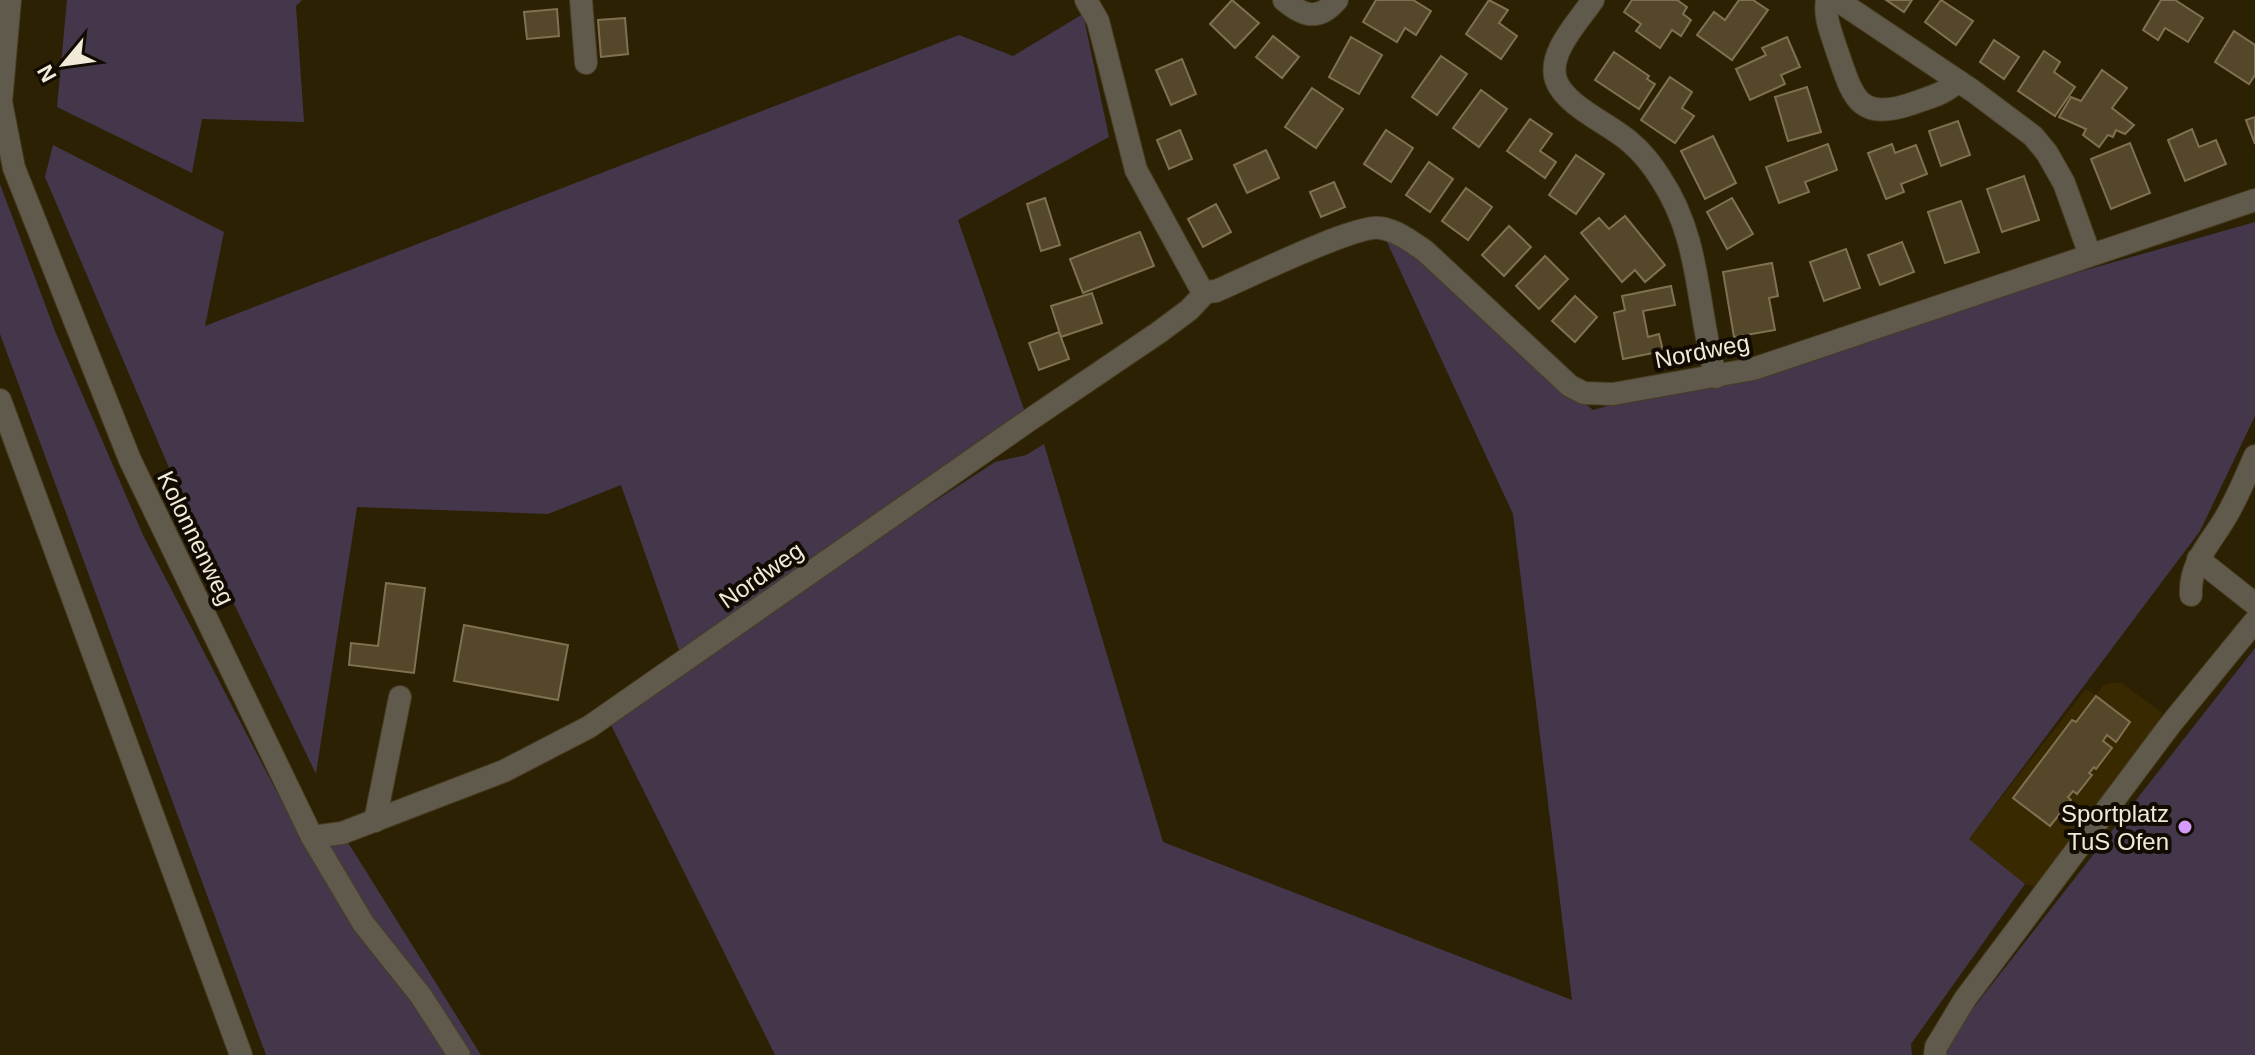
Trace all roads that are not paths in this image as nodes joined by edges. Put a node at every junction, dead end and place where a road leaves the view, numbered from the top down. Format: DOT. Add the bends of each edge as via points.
graph roads {
  1 [pos="10,0"];
  2 [pos="581,0"];
  3 [pos="1086,0"];
  4 [pos="1284,0"];
  5 [pos="1337,0"];
  6 [pos="1593,0"];
  7 [pos="1827,0"];
  8 [pos="1837,0"];
  9 [pos="586,63"];
  10 [pos="1958,81"];
  11 [pos="2255,200"];
  12 [pos="2090,255"];
  13 [pos="1206,292"];
  14 [pos="1716,377"];
  15 [pos="0,400"];
  16 [pos="2255,456"];
  17 [pos="2198,559"];
  18 [pos="2191,595"];
  19 [pos="2255,604"];
  20 [pos="2255,621"];
  21 [pos="400,697"];
  22 [pos="375,821"];
  23 [pos="312,837"];
  24 [pos="241,1055"];
  25 [pos="459,1055"];
  26 [pos="1935,1055"];
  1 -- 23 [label="street, Kolonnenweg" via="1,102 14,168 130,460"];
  2 -- 9 [label="street"];
  3 -- 13 [label="street" via="1098,21 1136,170"];
  4 -- 5 [label="street" via="1307,14 1321,12"];
  6 -- 14 [label="street" via="1559,51 1556,81 1568,98 1638,150 1673,199 1692,246"];
  7 -- 10 [label="street" via="1828,22 1849,86 1868,108 1893,110 1946,91"];
  8 -- 10 [label="street"];
  10 -- 12 [label="street" via="2025,128 2047,153 2064,183"];
  11 -- 12 [label="street, Nordweg"];
  12 -- 14 [label="street, Nordweg"];
  13 -- 14 [label="street, Nordweg" via="1348,234 1380,227 1425,251 1577,390 1613,394"];
  13 -- 22 [label="street, Nordweg" via="1158,333 589,727 504,771"];
  15 -- 24 [label="street"];
  16 -- 17 [label="street" via="2228,514"];
  17 -- 18 [label="street" via="2190,579"];
  17 -- 19 [label="street"];
  20 -- 26 [label="street" via="2170,725 1965,999"];
  21 -- 22 [label="street"];
  22 -- 23 [label="street, Nordweg"];
  23 -- 25 [label="street, Kolonnenweg" via="363,923"];
}
